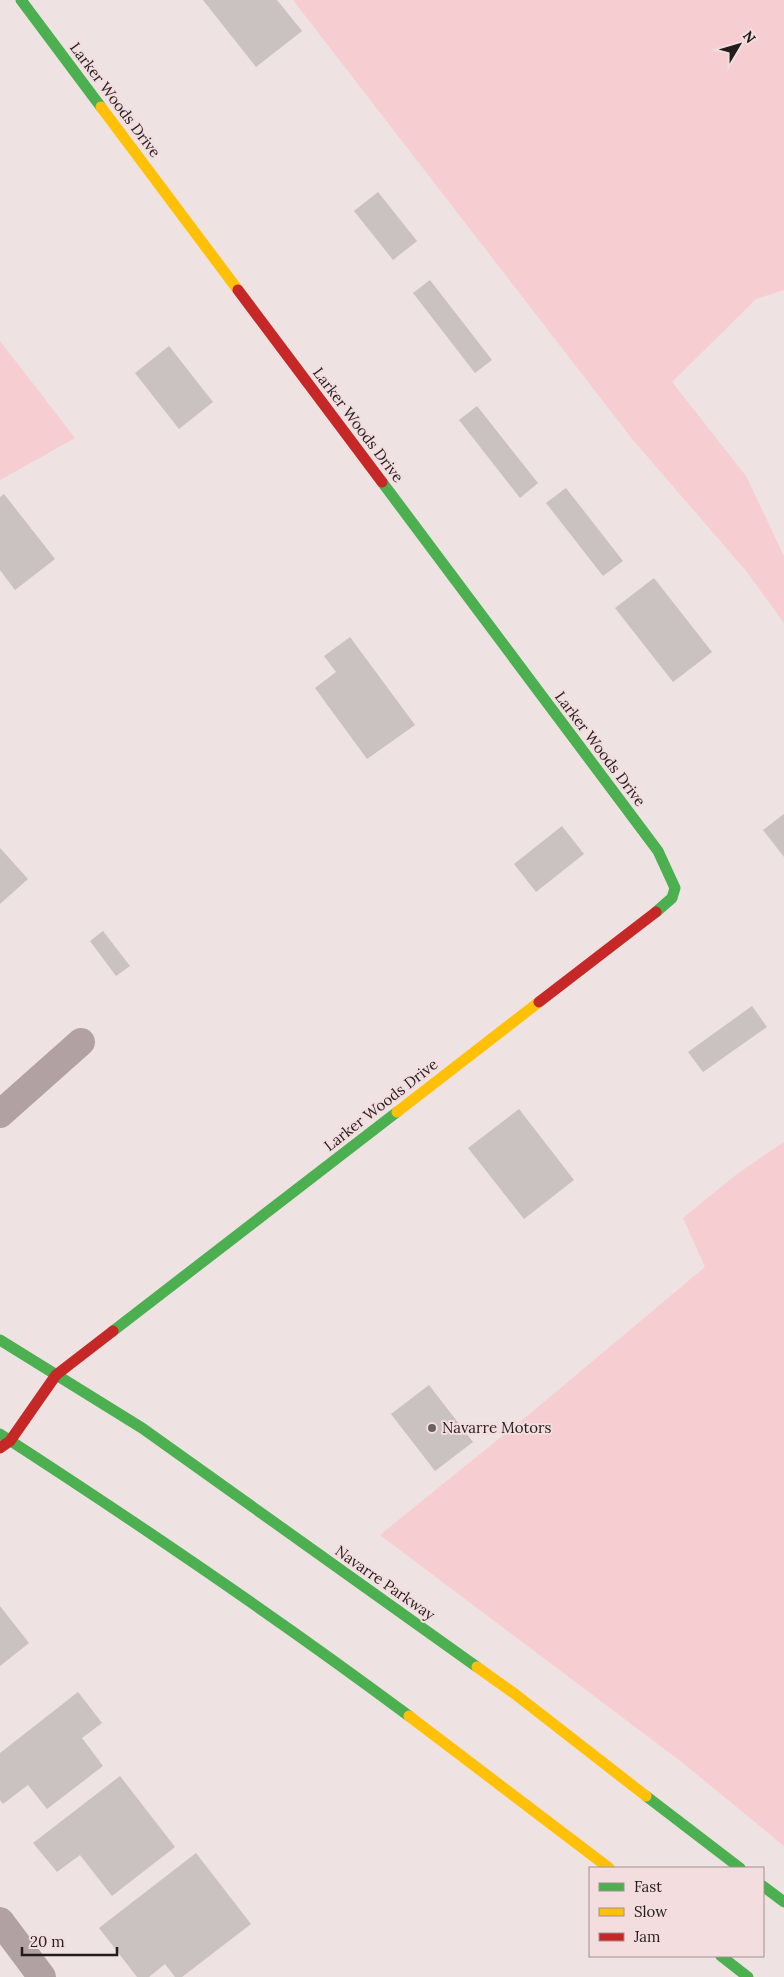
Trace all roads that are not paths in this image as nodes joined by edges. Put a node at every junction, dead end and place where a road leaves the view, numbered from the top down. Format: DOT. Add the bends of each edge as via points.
graph roads {
  1 [pos="21,0"];
  2 [pos="81,1042"];
  3 [pos="0,1114"];
  4 [pos="0,1340"];
  5 [pos="56,1375"];
  6 [pos="5,1438"];
  7 [pos="0,1448"];
  8 [pos="608,1867"];
  9 [pos="739,1867"];
  10 [pos="764,1887"];
  11 [pos="784,1902"];
  12 [pos="0,1921"];
  13 [pos="722,1957"];
  14 [pos="42,1977"];
  15 [pos="748,1977"];
  1 -- 5 [label="main road, Larker Woods Drive" via="658,851 675,888 672,898 662,907"];
  2 -- 3 [label="street"];
  4 -- 5 [label="main road, Navarre Parkway"];
  5 -- 6 [label="main road"];
  5 -- 9 [label="main road, Navarre Parkway" via="142,1428 515,1694"];
  6 -- 7 [label="main road"];
  6 -- 8 [label="main road" via="62,1473 280,1622"];
  10 -- 11 [label="main road"];
  12 -- 14 [label="street"];
  13 -- 15 [label="main road"];
}
